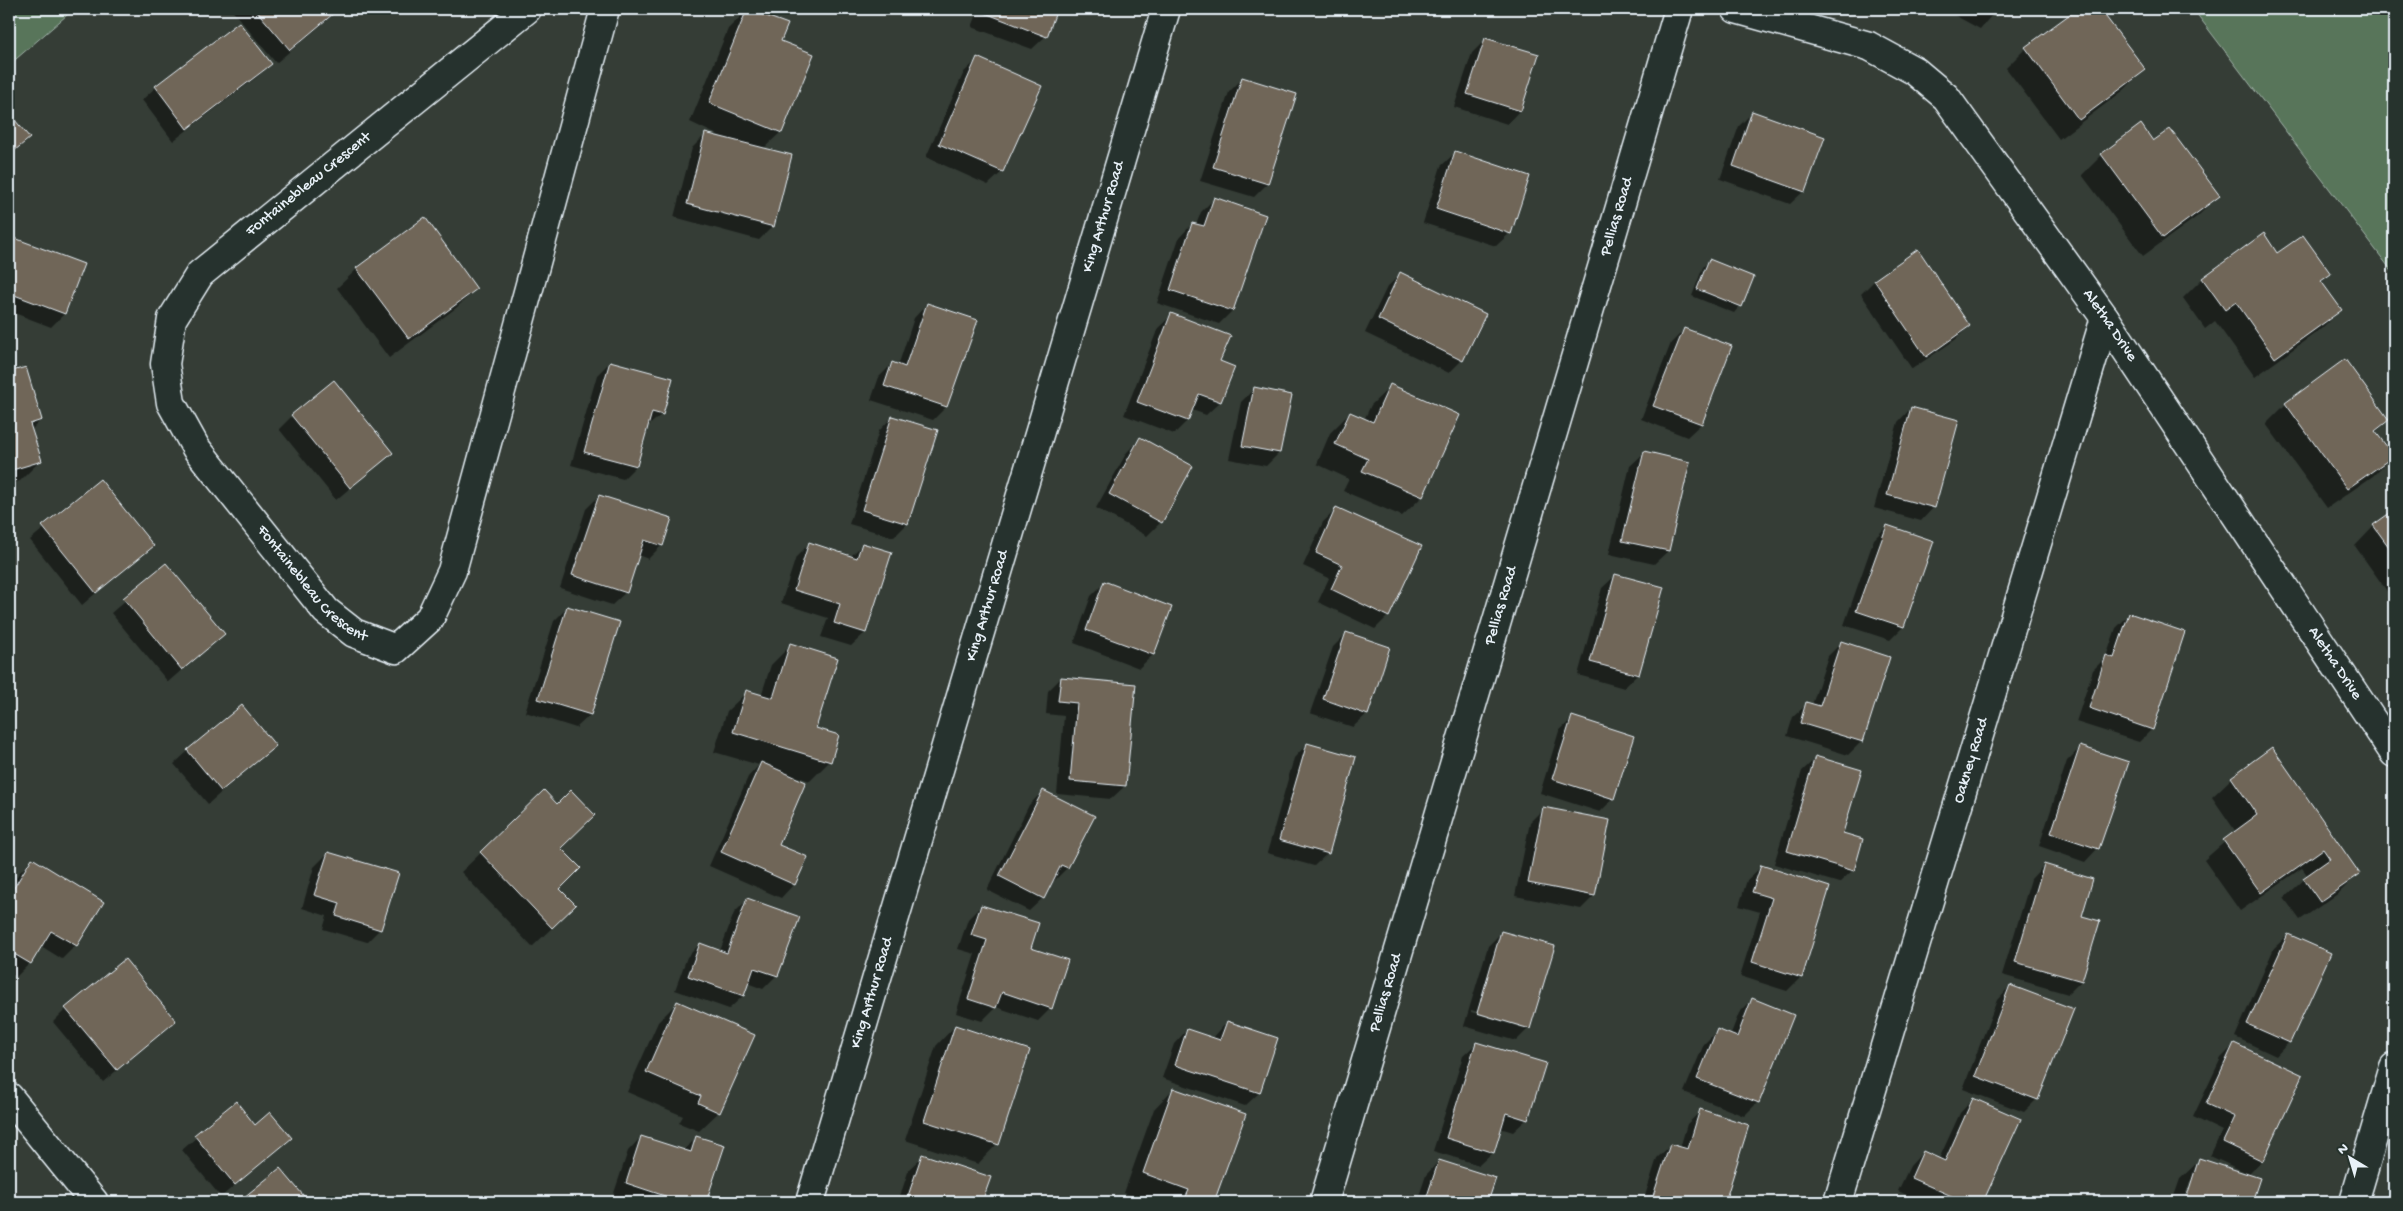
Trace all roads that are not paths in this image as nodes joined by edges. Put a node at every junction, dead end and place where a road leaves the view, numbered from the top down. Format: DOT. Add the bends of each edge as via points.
graph roads {
  1 [pos="527,9"];
  2 [pos="605,9"];
  3 [pos="1166,9"];
  4 [pos="1679,9"];
  5 [pos="1736,9"];
  6 [pos="2105,318"];
  7 [pos="2394,753"];
  8 [pos="2394,1067"];
  9 [pos="9,1097"];
  10 [pos="94,1202"];
  11 [pos="810,1202"];
  12 [pos="1324,1202"];
  13 [pos="1838,1202"];
  14 [pos="2354,1202"];
  1 -- 2 [label="street, Fontainebleau Crescent" via="200,274 172,319 165,364 172,403 196,448 326,611 354,633 396,649 430,618 452,571"];
  3 -- 11 [label="street, King Arthur Road"];
  4 -- 12 [label="street, Pellias Road"];
  5 -- 6 [label="street, Aletha Drive" via="1869,46 1915,71 1946,97"];
  6 -- 7 [label="street, Aletha Drive"];
  6 -- 13 [label="street, Oakney Road"];
  8 -- 14 [label="street"];
  9 -- 10 [label="street"];
}
